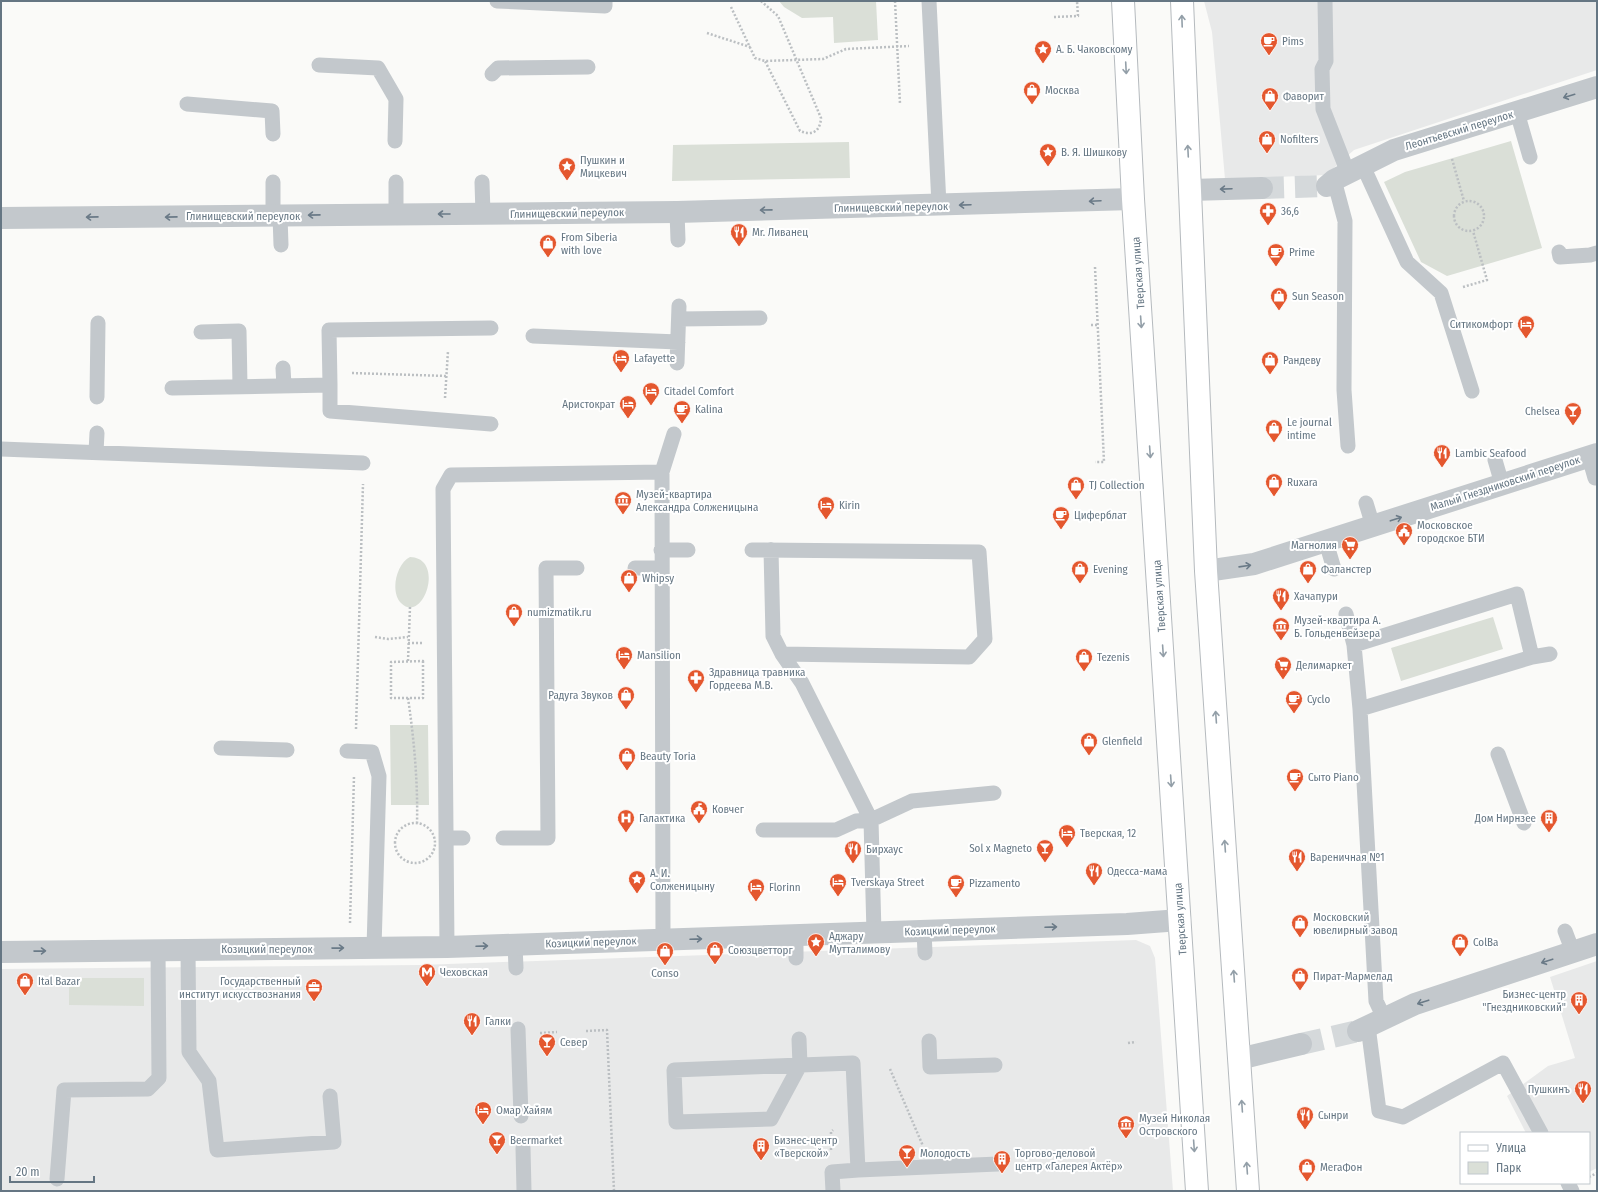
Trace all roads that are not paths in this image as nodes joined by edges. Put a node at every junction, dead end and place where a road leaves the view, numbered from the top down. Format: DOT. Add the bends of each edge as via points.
graph roads {
  1 [pos="497,1"];
  2 [pos="605,1"];
  3 [pos="929,1"];
  4 [pos="1122,1"];
  5 [pos="1182,1"];
  6 [pos="1325,1"];
  7 [pos="319,65"];
  8 [pos="588,67"];
  9 [pos="492,74"];
  10 [pos="1597,87"];
  11 [pos="188,104"];
  12 [pos="1517,112"];
  13 [pos="273,134"];
  14 [pos="395,142"];
  15 [pos="1530,157"];
  16 [pos="1343,176"];
  17 [pos="273,182"];
  18 [pos="396,182"];
  19 [pos="482,182"];
  20 [pos="1262,188"];
  21 [pos="1190,190"];
  22 [pos="1134,199"];
  23 [pos="939,206"];
  24 [pos="677,212"];
  25 [pos="396,214"];
  26 [pos="483,214"];
  27 [pos="277,216"];
  28 [pos="1,218"];
  29 [pos="678,240"];
  30 [pos="281,245"];
  31 [pos="1558,252"];
  32 [pos="1597,253"];
  33 [pos="760,318"];
  34 [pos="98,323"];
  35 [pos="491,328"];
  36 [pos="201,332"];
  37 [pos="533,336"];
  38 [pos="678,342"];
  39 [pos="677,363"];
  40 [pos="283,368"];
  41 [pos="330,379"];
  42 [pos="240,386"];
  43 [pos="284,386"];
  44 [pos="172,388"];
  45 [pos="1472,391"];
  46 [pos="97,397"];
  47 [pos="491,424"];
  48 [pos="97,433"];
  49 [pos="674,434"];
  50 [pos="1348,446"];
  51 [pos="1,449"];
  52 [pos="96,452"];
  53 [pos="1593,455"];
  54 [pos="1495,460"];
  55 [pos="363,462"];
  56 [pos="662,472"];
  57 [pos="1596,478"];
  58 [pos="1502,484"];
  59 [pos="1366,503"];
  60 [pos="1373,526"];
  61 [pos="1326,542"];
  62 [pos="661,550"];
  63 [pos="688,550"];
  64 [pos="752,550"];
  65 [pos="771,550"];
  66 [pos="577,568"];
  67 [pos="635,568"];
  68 [pos="661,568"];
  69 [pos="1334,569"];
  70 [pos="1206,571"];
  71 [pos="1346,614"];
  72 [pos="1354,645"];
  73 [pos="782,654"];
  74 [pos="1550,654"];
  75 [pos="1532,657"];
  76 [pos="1360,709"];
  77 [pos="221,748"];
  78 [pos="287,750"];
  79 [pos="351,752"];
  80 [pos="1498,754"];
  81 [pos="994,793"];
  82 [pos="871,820"];
  83 [pos="1524,824"];
  84 [pos="763,830"];
  85 [pos="446,838"];
  86 [pos="463,838"];
  87 [pos="504,838"];
  88 [pos="1180,920"];
  89 [pos="924,931"];
  90 [pos="1565,931"];
  91 [pos="874,933"];
  92 [pos="796,936"];
  93 [pos="663,940"];
  94 [pos="1597,944"];
  95 [pos="515,945"];
  96 [pos="448,947"];
  97 [pos="374,948"];
  98 [pos="158,950"];
  99 [pos="188,950"];
  100 [pos="1,952"];
  101 [pos="1573,952"];
  102 [pos="925,953"];
  103 [pos="796,958"];
  104 [pos="516,968"];
  105 [pos="1370,1025"];
  106 [pos="518,1029"];
  107 [pos="799,1039"];
  108 [pos="929,1041"];
  109 [pos="1301,1044"];
  110 [pos="1239,1059"];
  111 [pos="995,1064"];
  112 [pos="800,1065"];
  113 [pos="330,1096"];
  114 [pos="521,1116"];
  115 [pos="1540,1132"];
  116 [pos="523,1148"];
  117 [pos="998,1164"];
  118 [pos="858,1170"];
  119 [pos="57,1179"];
  120 [pos="524,1191"];
  121 [pos="833,1191"];
  122 [pos="1197,1191"];
  123 [pos="1248,1191"];
  1 -- 2 [label="lane" via="605,6"];
  3 -- 23 [label="lane"];
  4 -- 22 [label="main road, Тверская улица, one-way"];
  21 -- 5 [label="main road, one-way"];
  6 -- 16 [label="lane" via="1326,61 1322,69 1323,110"];
  7 -- 14 [label="lane" via="378,68 396,99"];
  8 -- 9 [label="lane" via="498,68"];
  10 -- 12 [label="street, Леонтьевский переулок, one-way"];
  11 -- 13 [label="lane" via="272,111"];
  12 -- 15 [label="lane"];
  12 -- 16 [label="street, Леонтьевский переулок" via="1394,150"];
  16 -- 45 [label="lane" via="1407,262 1441,294"];
  16 -- 50 [label="lane" via="1344,390"];
  17 -- 27 [label="lane"];
  18 -- 25 [label="lane"];
  19 -- 26 [label="lane"];
  20 -- 21 [label="street, one-way"];
  21 -- 70 [label="main road"];
  22 -- 23 [label="street, Глинищевский переулок, one-way"];
  22 -- 88 [label="main road, Тверская улица, one-way"];
  23 -- 24 [label="street, Глинищевский переулок, one-way"];
  24 -- 26 [label="street, Глинищевский переулок"];
  24 -- 29 [label="lane"];
  26 -- 25 [label="street, Глинищевский переулок, one-way"];
  25 -- 27 [label="street, Глинищевский переулок, one-way"];
  27 -- 28 [label="street, Глинищевский переулок, one-way"];
  27 -- 30 [label="lane"];
  31 -- 32 [label="lane" via="1560,257"];
  33 -- 38 [label="lane" via="679,312"];
  34 -- 46 [label="lane"];
  35 -- 41 [label="lane" via="329,330"];
  36 -- 42 [label="lane" via="239,331"];
  37 -- 38 [label="lane"];
  38 -- 39 [label="lane"];
  40 -- 43 [label="lane"];
  41 -- 43 [label="lane"];
  41 -- 47 [label="lane" via="330,411"];
  42 -- 43 [label="lane"];
  42 -- 44 [label="lane"];
  48 -- 52 [label="lane"];
  49 -- 56 [label="lane"];
  51 -- 52 [label="lane"];
  52 -- 55 [label="lane"];
  53 -- 57 [label="lane"];
  53 -- 58 [label="street, Малый Гнездниковский переулок"];
  54 -- 58 [label="lane"];
  56 -- 62 [label="lane"];
  56 -- 85 [label="lane" via="451,475 443,489"];
  60 -- 58 [label="street, Малый Гнездниковский переулок, one-way"];
  59 -- 60 [label="lane"];
  60 -- 61 [label="street, Малый Гнездниковский переулок"];
  61 -- 69 [label="lane"];
  70 -- 61 [label="street, Малый Гнездниковский переулок, one-way" via="1254,564"];
  62 -- 63 [label="lane"];
  62 -- 68 [label="lane"];
  64 -- 65 [label="lane"];
  65 -- 73 [label="lane" via="773,636"];
  65 -- 73 [label="lane" via="979,552 985,639 969,657"];
  66 -- 87 [label="lane" via="546,568 548,838"];
  67 -- 68 [label="lane"];
  68 -- 93 [label="lane"];
  110 -- 70 [label="main road, one-way"];
  71 -- 72 [label="lane"];
  72 -- 75 [label="lane" via="1517,594"];
  72 -- 76 [label="lane"];
  73 -- 82 [label="lane" via="802,683"];
  74 -- 75 [label="lane"];
  75 -- 76 [label="lane"];
  76 -- 105 [label="lane" via="1376,1001"];
  77 -- 78 [label="lane"];
  79 -- 97 [label="lane" via="372,752 379,776"];
  80 -- 83 [label="lane"];
  81 -- 82 [label="lane" via="912,801"];
  82 -- 84 [label="lane" via="856,820 836,830"];
  82 -- 91 [label="lane"];
  85 -- 86 [label="lane"];
  85 -- 96 [label="lane"];
  89 -- 88 [label="street, Козицкий переулок, one-way"];
  88 -- 122 [label="main road, Тверская улица, one-way"];
  89 -- 91 [label="street, Козицкий переулок"];
  89 -- 102 [label="lane"];
  90 -- 101 [label="lane"];
  91 -- 92 [label="street, Козицкий переулок"];
  93 -- 92 [label="street, Козицкий переулок, one-way"];
  92 -- 103 [label="lane"];
  93 -- 95 [label="street, Козицкий переулок"];
  94 -- 101 [label="street"];
  96 -- 95 [label="street, Козицкий переулок, one-way"];
  95 -- 104 [label="lane"];
  96 -- 97 [label="street, Козицкий переулок"];
  99 -- 97 [label="street, Козицкий переулок, one-way"];
  98 -- 99 [label="street, Козицкий переулок"];
  100 -- 98 [label="street, Козицкий переулок, one-way"];
  98 -- 119 [label="lane" via="159,1078 148,1089 64,1090"];
  99 -- 113 [label="lane" via="189,1052 209,1081 217,1150 334,1142"];
  101 -- 105 [label="street, one-way" via="1415,1004"];
  105 -- 115 [label="lane" via="1379,1111 1403,1118 1503,1063"];
  106 -- 114 [label="lane"];
  107 -- 112 [label="lane"];
  108 -- 111 [label="lane" via="930,1067"];
  109 -- 110 [label="street"];
  123 -- 110 [label="main road, one-way"];
  112 -- 112 [label="lane" via="772,1119 676,1122 674,1070"];
  112 -- 118 [label="lane" via="853,1064"];
  116 -- 120 [label="lane"];
  117 -- 118 [label="lane"];
  118 -- 121 [label="lane" via="832,1172"];
}
